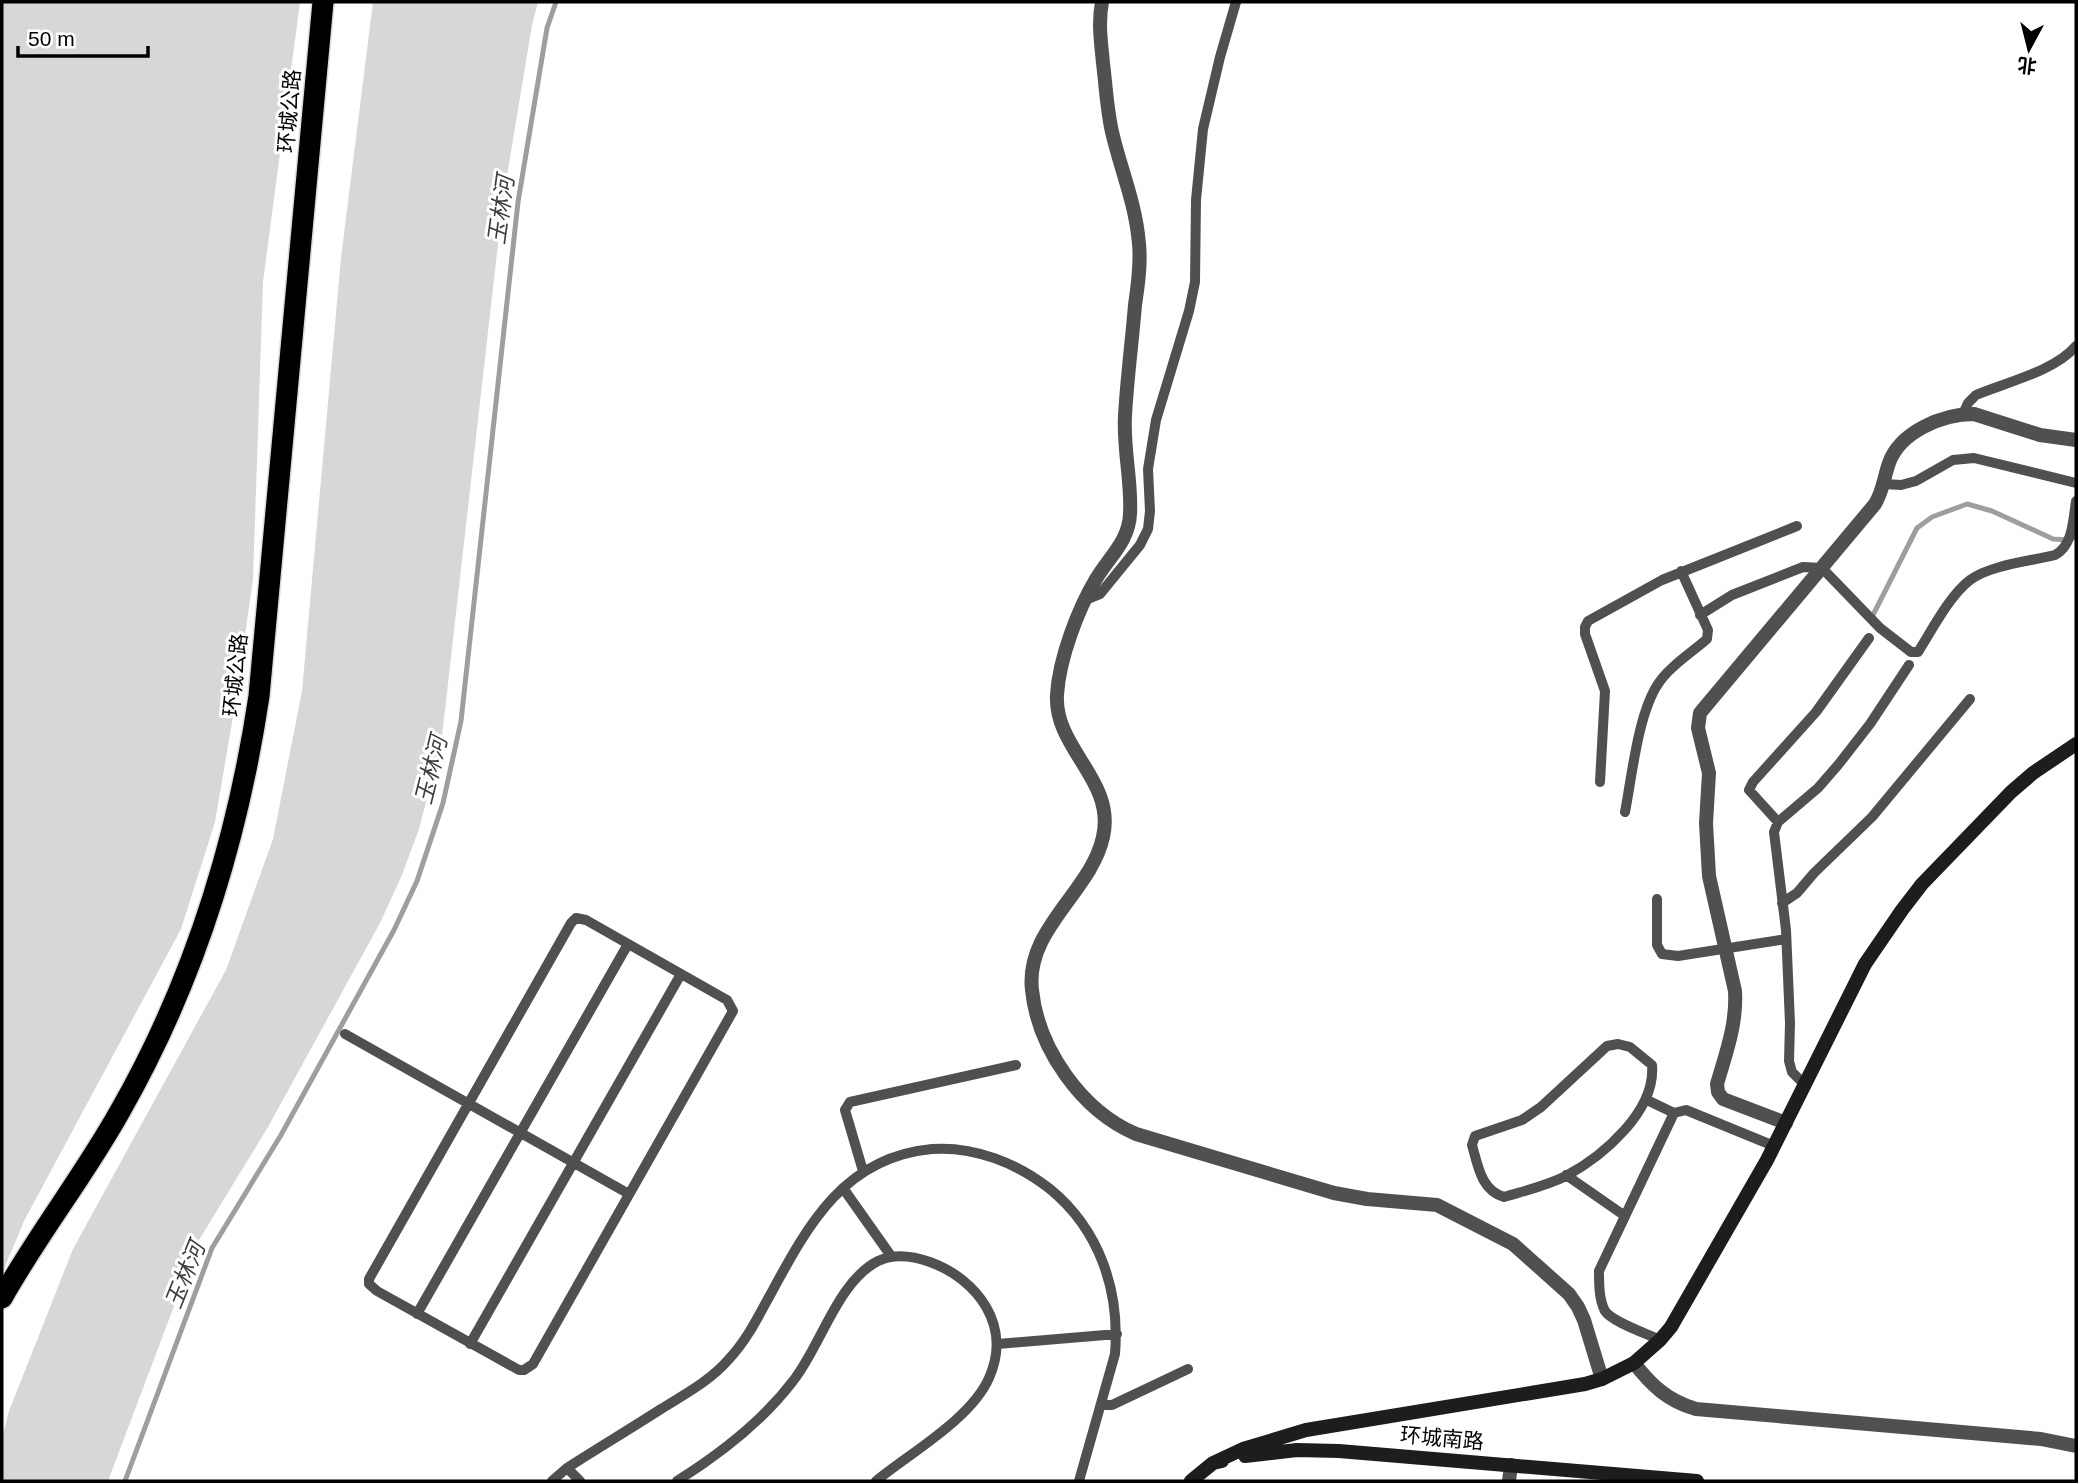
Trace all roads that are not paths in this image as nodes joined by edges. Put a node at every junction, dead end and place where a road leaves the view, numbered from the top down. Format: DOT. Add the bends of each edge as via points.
graph roads {
  1 [pos="324,2"];
  2 [pos="1102,2"];
  3 [pos="1237,2"];
  4 [pos="2076,346"];
  5 [pos="2072,358"];
  6 [pos="1963,414"];
  7 [pos="2076,440"];
  8 [pos="2076,483"];
  9 [pos="1884,484"];
  10 [pos="2076,502"];
  11 [pos="1797,526"];
  12 [pos="1822,568"];
  13 [pos="1681,571"];
  14 [pos="1085,600"];
  15 [pos="1700,615"];
  16 [pos="1869,638"];
  17 [pos="1909,665"];
  18 [pos="1970,699"];
  19 [pos="2076,744"];
  20 [pos="1600,782"];
  21 [pos="1625,812"];
  22 [pos="1778,822"];
  23 [pos="1657,899"];
  24 [pos="1782,903"];
  25 [pos="1786,939"];
  26 [pos="628,944"];
  27 [pos="1726,948"];
  28 [pos="681,974"];
  29 [pos="345,1034"];
  30 [pos="1016,1065"];
  31 [pos="1805,1085"];
  32 [pos="1647,1100"];
  33 [pos="468,1103"];
  34 [pos="1674,1113"];
  35 [pos="1786,1123"];
  36 [pos="521,1133"];
  37 [pos="1774,1146"];
  38 [pos="573,1163"];
  39 [pos="863,1171"];
  40 [pos="1566,1175"];
  41 [pos="843,1188"];
  42 [pos="629,1194"];
  43 [pos="1625,1216"];
  44 [pos="891,1256"];
  45 [pos="2,1297"];
  46 [pos="417,1314"];
  47 [pos="1117,1334"];
  48 [pos="1660,1340"];
  49 [pos="470,1344"];
  50 [pos="998,1344"];
  51 [pos="1634,1363"];
  52 [pos="1188,1369"];
  53 [pos="1602,1378"];
  54 [pos="1101,1405"];
  55 [pos="1338,1424"];
  56 [pos="2076,1446"];
  57 [pos="1339,1451"];
  58 [pos="1213,1463"];
  59 [pos="1511,1465"];
  60 [pos="567,1468"];
  61 [pos="552,1481"];
  62 [pos="580,1481"];
  63 [pos="677,1481"];
  64 [pos="876,1481"];
  65 [pos="1079,1481"];
  66 [pos="1191,1481"];
  67 [pos="1509,1481"];
  68 [pos="1697,1481"];
  1 -- 45 [label="highway, 环城公路" via="260,682 242,793 217,888 168,1017 94,1156"];
  2 -- 14 [label="street" via="1099,27 1112,130 1132,199 1140,262 1124,421 1128,528"];
  3 -- 14 [label="lane" via="1202,138 1195,282 1156,420 1148,469 1148,529 1100,594"];
  4 -- 5 [label="lane"];
  5 -- 6 [label="lane" via="1976,395"];
  6 -- 7 [label="street"];
  6 -- 9 [label="street" via="1937,421 1906,438 1889,461"];
  8 -- 9 [label="lane" via="1974,458 1953,460 1916,481"];
  9 -- 12 [label="street" via="1875,504"];
  10 -- 12 [label="lane" via="2063,551 1971,579 1918,652 1911,652 1880,628"];
  11 -- 13 [label="lane"];
  12 -- 15 [label="lane" via="1803,567 1732,595"];
  12 -- 27 [label="street" via="1698,720 1709,773 1709,876"];
  13 -- 15 [label="lane"];
  13 -- 20 [label="lane" via="1588,621 1585,627 1605,691"];
  14 -- 53 [label="street" via="1059,680 1057,712 1064,734 1100,791 1105,825 1094,860 1041,941 1031,981 1039,1020 1065,1073 1102,1115 1136,1133 1334,1193 1437,1205 1499,1237 1569,1294 1584,1320"];
  15 -- 21 [label="lane" via="1707,639 1665,675 1652,695"];
  16 -- 22 [label="lane" via="1749,790"];
  17 -- 22 [label="lane" via="1838,765"];
  18 -- 24 [label="lane" via="1872,817"];
  19 -- 31 [label="main road" via="2011,792 1902,909 1865,964"];
  22 -- 24 [label="lane" via="1773,842"];
  23 -- 27 [label="lane" via="1657,945 1662,954"];
  24 -- 25 [label="lane"];
  25 -- 27 [label="lane"];
  25 -- 31 [label="lane" via="1789,1061 1792,1072"];
  26 -- 28 [label="lane"];
  26 -- 33 [label="lane" via="586,920 573,920"];
  26 -- 36 [label="lane"];
  27 -- 35 [label="street" via="1736,1008 1718,1092 1723,1099"];
  28 -- 38 [label="lane"];
  28 -- 42 [label="lane" via="727,1000 733,1011"];
  29 -- 33 [label="lane"];
  30 -- 39 [label="lane" via="850,1102 845,1110"];
  31 -- 35 [label="main road"];
  32 -- 34 [label="lane"];
  32 -- 40 [label="lane" via="1625,1131"];
  32 -- 40 [label="lane" via="1652,1065 1630,1047 1607,1046 1522,1121 1475,1136 1472,1145 1484,1184 1493,1194 1504,1197"];
  33 -- 36 [label="lane"];
  33 -- 46 [label="lane" via="369,1279 372,1288"];
  34 -- 37 [label="lane" via="1686,1110"];
  34 -- 43 [label="lane"];
  35 -- 37 [label="main road"];
  36 -- 38 [label="lane"];
  36 -- 46 [label="lane"];
  37 -- 48 [label="main road"];
  38 -- 42 [label="lane"];
  38 -- 49 [label="lane"];
  39 -- 41 [label="lane"];
  39 -- 47 [label="lane" via="903,1153 940,1149 987,1155 1033,1176 1066,1204 1093,1240 1114,1296"];
  40 -- 43 [label="lane"];
  41 -- 44 [label="lane"];
  41 -- 60 [label="lane" via="809,1226 728,1361 700,1385"];
  42 -- 49 [label="lane" via="529,1367 513,1369"];
  43 -- 48 [label="lane" via="1599,1272 1599,1290 1605,1311"];
  44 -- 50 [label="lane" via="927,1261 969,1284 992,1316"];
  44 -- 63 [label="lane" via="869,1266 853,1282 811,1355 774,1403 729,1445"];
  46 -- 49 [label="lane"];
  47 -- 50 [label="lane"];
  47 -- 54 [label="lane"];
  48 -- 51 [label="main road"];
  50 -- 64 [label="lane" via="992,1373 972,1405"];
  51 -- 53 [label="main road"];
  51 -- 56 [label="street" via="1663,1394 1696,1409 2041,1439"];
  52 -- 54 [label="lane" via="1112,1405"];
  53 -- 55 [label="main road"];
  54 -- 65 [label="lane"];
  55 -- 57 [label="main road" via="1328,1438"];
  55 -- 58 [label="main road" via="1274,1438"];
  57 -- 58 [label="main road, 环城南路" via="1276,1451"];
  57 -- 59 [label="main road, 环城南路"];
  58 -- 66 [label="main road, 环城南路"];
  59 -- 67 [label="street"];
  59 -- 68 [label="main road, 环城南路"];
  60 -- 61 [label="lane"];
  60 -- 62 [label="lane"];
}
